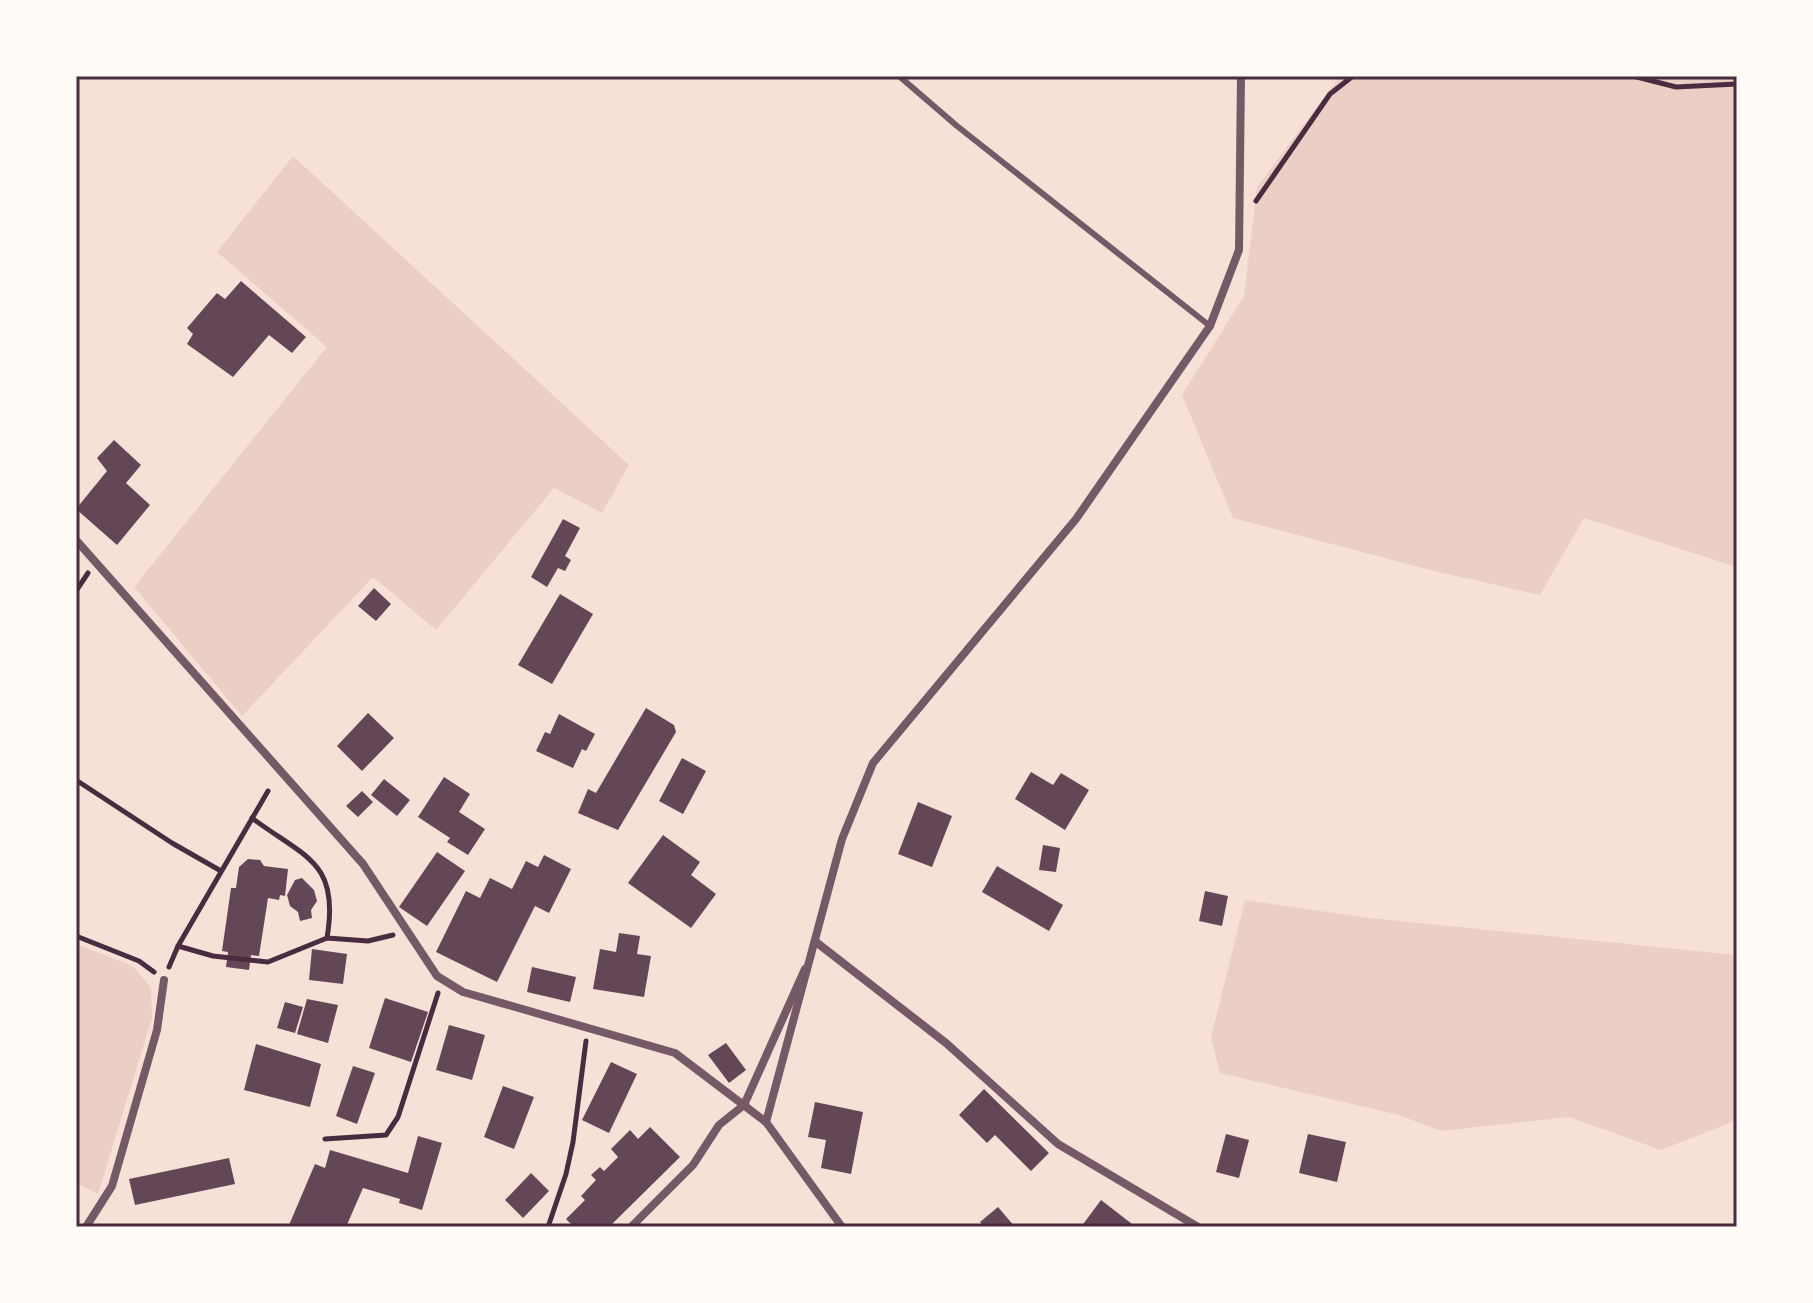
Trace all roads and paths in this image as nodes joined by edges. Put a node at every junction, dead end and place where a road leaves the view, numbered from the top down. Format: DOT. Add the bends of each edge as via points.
graph roads {
  1 [pos="899,76"];
  2 [pos="1241,76"];
  3 [pos="1353,76"];
  4 [pos="1633,76"];
  5 [pos="1737,84"];
  6 [pos="1239,225"];
  7 [pos="1210,326"];
  8 [pos="76,540"];
  9 [pos="76,780"];
  10 [pos="268,791"];
  11 [pos="252,818"];
  12 [pos="221,871"];
  13 [pos="408,932"];
  14 [pos="76,936"];
  15 [pos="327,938"];
  16 [pos="816,942"];
  17 [pos="178,946"];
  18 [pos="164,980"];
  19 [pos="442,981"];
  20 [pos="588,1028"];
  21 [pos="744,1105"];
  22 [pos="766,1122"];
  23 [pos="325,1139"];
  24 [pos="92,1225"];
  25 [pos="548,1227"];
  26 [pos="631,1227"];
  27 [pos="842,1227"];
  28 [pos="1198,1227"];
  1 -- 7 [label="lane"];
  2 -- 6 [label="street"];
  3 -- 6 [label="path" via="1330,94"];
  4 -- 5 [label="path" via="1676,87"];
  6 -- 7 [label="street" via="1239,250"];
  7 -- 16 [label="street" via="1076,519 873,763 842,839"];
  8 -- 13 [label="street" via="363,864"];
  9 -- 12 [label="path"];
  10 -- 11 [label="path"];
  11 -- 12 [label="path"];
  11 -- 15 [label="path" via="320,869 330,889"];
  12 -- 17 [label="path"];
  13 -- 15 [label="path" via="368,941"];
  13 -- 19 [label="street"];
  14 -- 18 [label="path" via="139,961"];
  15 -- 17 [label="path" via="268,962"];
  16 -- 21 [label="street"];
  16 -- 22 [label="street"];
  16 -- 28 [label="street" via="946,1043 1058,1144"];
  17 -- 18 [label="path"];
  18 -- 24 [label="street" via="157,1030 112,1186"];
  19 -- 20 [label="street" via="463,992"];
  19 -- 23 [label="path" via="398,1117 386,1135"];
  20 -- 21 [label="street" via="675,1053"];
  20 -- 25 [label="path" via="573,1142"];
  21 -- 22 [label="street"];
  21 -- 26 [label="street" via="719,1125 693,1165"];
  22 -- 27 [label="street"];
}
